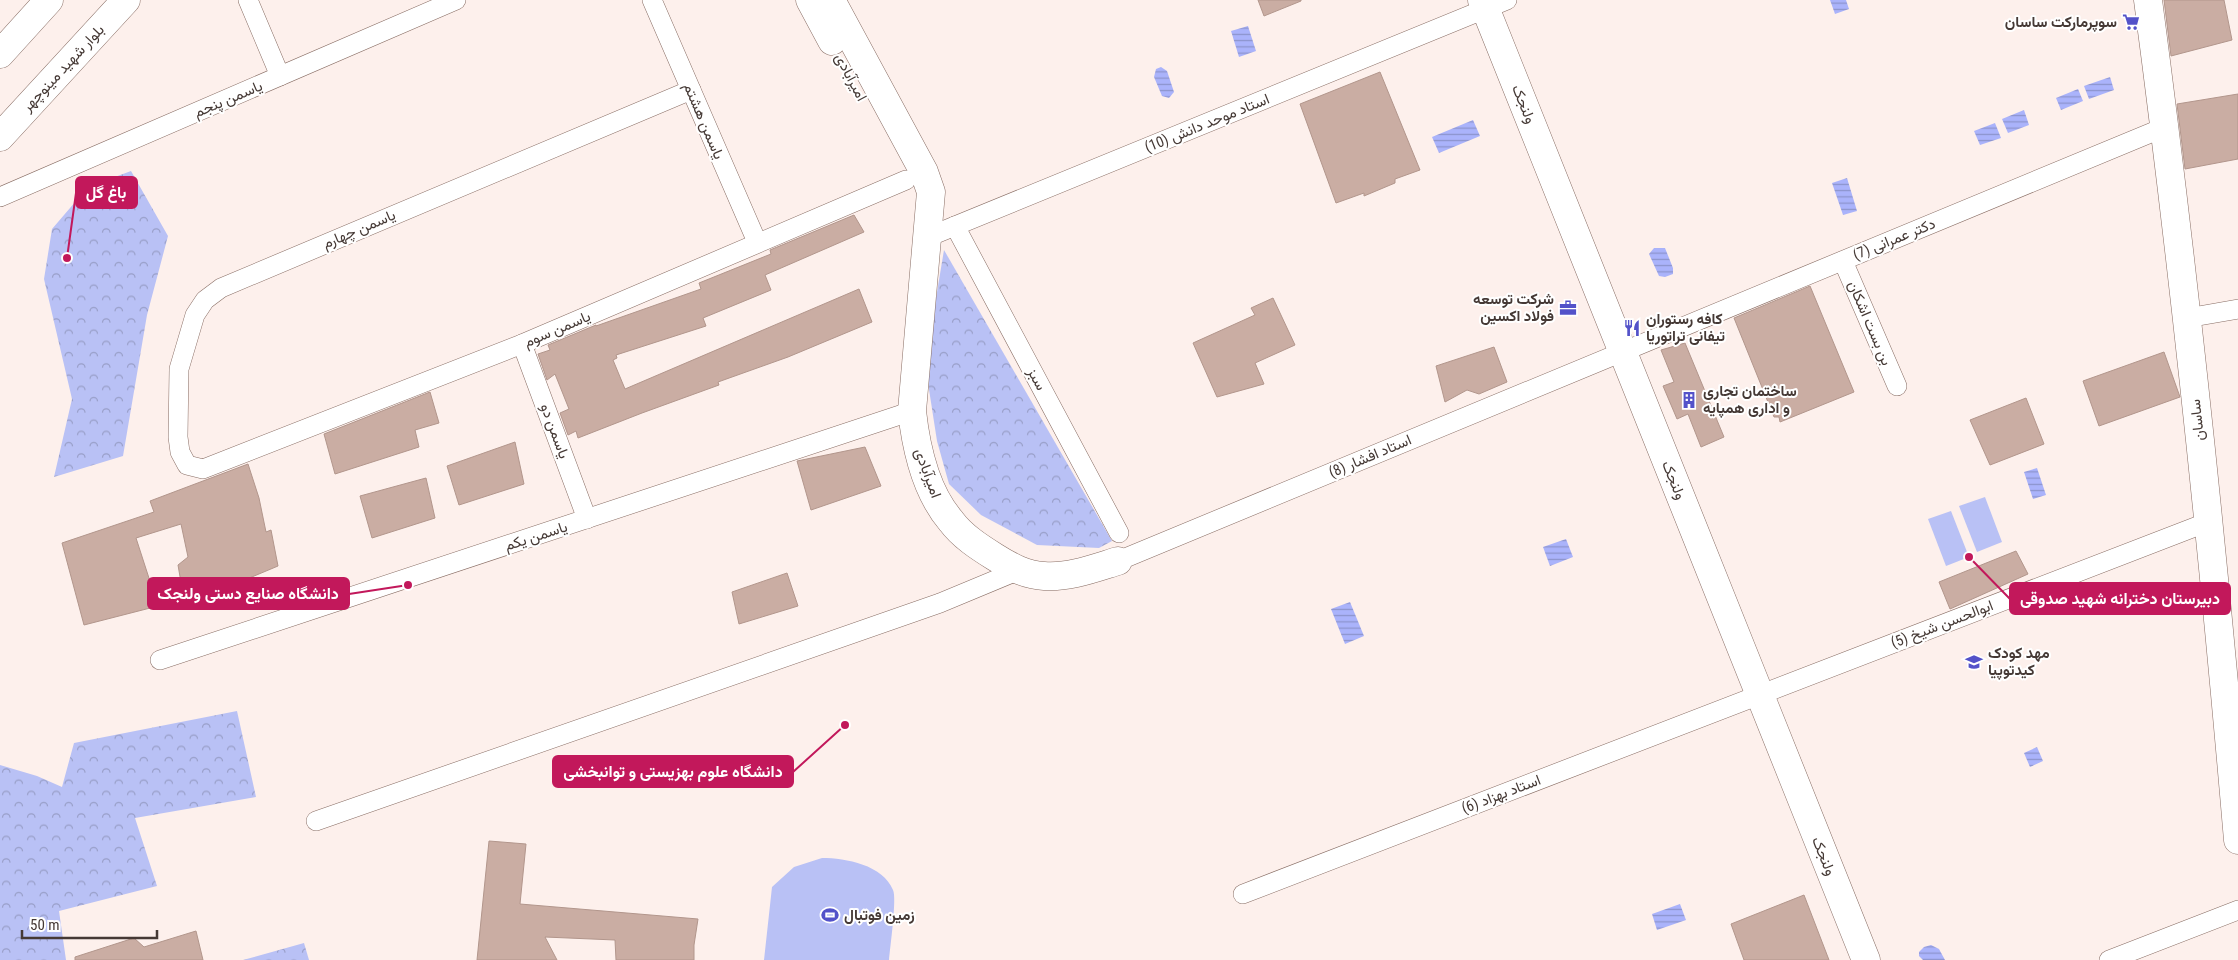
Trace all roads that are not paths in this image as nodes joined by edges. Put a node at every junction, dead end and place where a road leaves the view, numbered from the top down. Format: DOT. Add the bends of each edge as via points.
graph roads {
  1 [pos="49,0"];
  2 [pos="126,0"];
  3 [pos="248,0"];
  4 [pos="456,0"];
  5 [pos="652,0"];
  6 [pos="810,0"];
  7 [pos="832,0"];
  8 [pos="2148,0"];
  9 [pos="1492,3"];
  10 [pos="0,54"];
  11 [pos="280,76"];
  12 [pos="691,90"];
  13 [pos="2165,127"];
  14 [pos="0,136"];
  15 [pos="915,176"];
  16 [pos="0,198"];
  17 [pos="955,226"];
  18 [pos="928,237"];
  19 [pos="757,242"];
  20 [pos="1843,261"];
  21 [pos="2238,309"];
  22 [pos="2187,318"];
  23 [pos="522,344"];
  24 [pos="1623,352"];
  25 [pos="1897,386"];
  26 [pos="912,411"];
  27 [pos="203,469"];
  28 [pos="587,519"];
  29 [pos="2208,522"];
  30 [pos="1119,533"];
  31 [pos="1118,561"];
  32 [pos="1017,571"];
  33 [pos="160,660"];
  34 [pos="2231,681"];
  35 [pos="1760,694"];
  36 [pos="316,821"];
  37 [pos="2238,840"];
  38 [pos="1243,894"];
  39 [pos="2238,910"];
  40 [pos="1866,960"];
  41 [pos="2109,960"];
  1 -- 10 [label="street"];
  2 -- 14 [label="street, بلوار شهید مینوچهر"];
  3 -- 11 [label="street"];
  4 -- 11 [label="street, یاسمن پنجم"];
  5 -- 12 [label="street, یاسمن هشتم"];
  6 -- 15 [label="street, امیرآبادی"];
  7 -- 15 [label="street, امیرآبادی"];
  8 -- 13 [label="street, ساسان"];
  9 -- 17 [label="street, استاد موحد دانش (10)"];
  9 -- 24 [label="street, ولنجک"];
  11 -- 16 [label="street, یاسمن پنجم"];
  12 -- 19 [label="street, یاسمن هشتم"];
  12 -- 27 [label="street, یاسمن چهارم" via="221,288 205,300 195,315 178,369 180,452 187,465"];
  13 -- 20 [label="street, دکتر عمرانی (7)"];
  13 -- 22 [label="street, ساسان"];
  15 -- 18 [label="street, امیرآبادی"];
  15 -- 19 [label="street, یاسمن سوم"];
  17 -- 18 [label="street, استاد موحد دانش (10)"];
  17 -- 30 [label="street, سبز"];
  18 -- 26 [label="street, امیرآبادی"];
  19 -- 23 [label="street, یاسمن سوم"];
  20 -- 24 [label="street, دکتر عمرانی (7)"];
  20 -- 25 [label="street, بن بست اشکان"];
  21 -- 22 [label="street"];
  22 -- 29 [label="street, ساسان"];
  23 -- 27 [label="street, یاسمن سوم"];
  23 -- 28 [label="street, یاسمن دو"];
  24 -- 31 [label="street, استاد افشار (8)"];
  24 -- 35 [label="street, ولنجک"];
  26 -- 28 [label="street, یاسمن یکم"];
  26 -- 32 [label="street, امیرآبادی" via="922,462 938,502 951,522 980,547"];
  28 -- 33 [label="street, یاسمن یکم"];
  29 -- 34 [label="street, ساسان"];
  29 -- 35 [label="street, ابوالحسن شیخ (5)"];
  31 -- 32 [label="street, امیرآبادی" via="1066,575 1044,576"];
  32 -- 36 [label="street" via="940,603"];
  34 -- 37 [label="street, ساسان"];
  35 -- 38 [label="street, استاد بهزاد (6)"];
  35 -- 40 [label="street, ولنجک"];
  39 -- 41 [label="street"];
}
